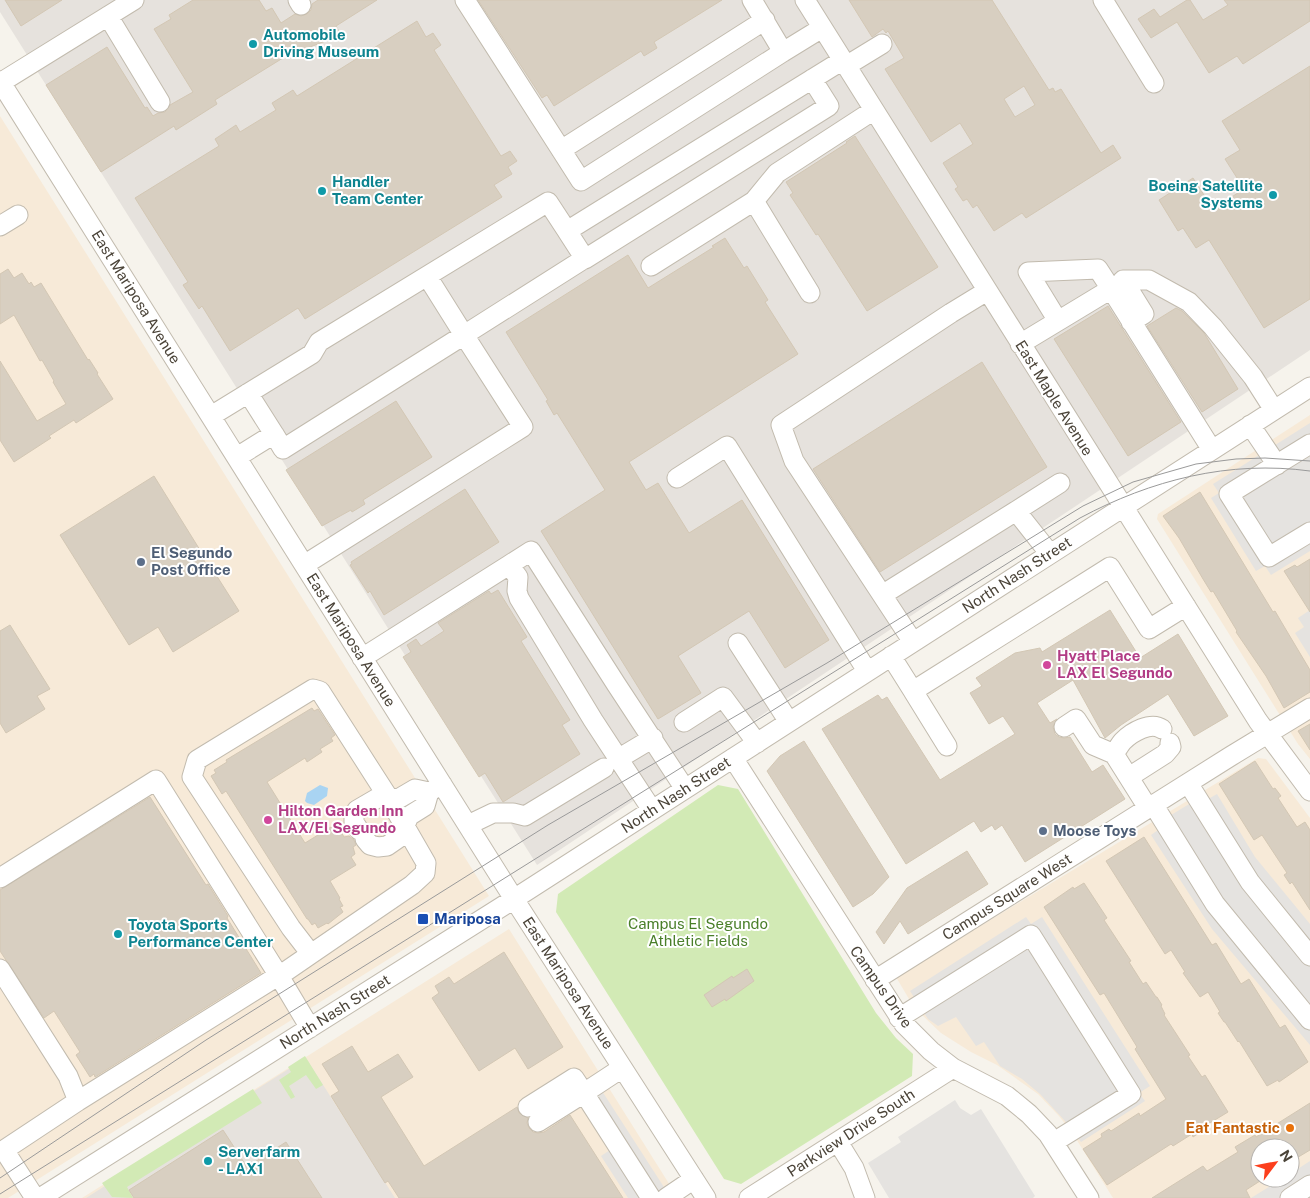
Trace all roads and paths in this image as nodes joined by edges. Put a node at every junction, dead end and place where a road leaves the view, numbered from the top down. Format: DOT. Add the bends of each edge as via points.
graph roads {
  1 [pos="134,0"];
  2 [pos="466,0"];
  3 [pos="752,0"];
  4 [pos="805,0"];
  5 [pos="1103,0"];
  6 [pos="108,16"];
  7 [pos="765,20"];
  8 [pos="822,28"];
  9 [pos="882,44"];
  10 [pos="783,52"];
  11 [pos="844,63"];
  12 [pos="812,79"];
  13 [pos="0,83"];
  14 [pos="1154,83"];
  15 [pos="160,102"];
  16 [pos="874,110"];
  17 [pos="561,150"];
  18 [pos="754,201"];
  19 [pos="18,215"];
  20 [pos="0,226"];
  21 [pos="567,231"];
  22 [pos="584,259"];
  23 [pos="651,266"];
  24 [pos="427,276"];
  25 [pos="1111,289"];
  26 [pos="987,291"];
  27 [pos="810,293"];
  28 [pos="1058,321"];
  29 [pos="1131,322"];
  30 [pos="464,336"];
  31 [pos="1020,344"];
  32 [pos="1310,387"];
  33 [pos="248,393"];
  34 [pos="1274,410"];
  35 [pos="211,416"];
  36 [pos="1250,425"];
  37 [pos="274,434"];
  38 [pos="1310,444"];
  39 [pos="1212,450"];
  40 [pos="236,457"];
  41 [pos="1276,465"];
  42 [pos="677,478"];
  43 [pos="1060,484"];
  44 [pos="1123,507"];
  45 [pos="1016,511"];
  46 [pos="1310,532"];
  47 [pos="1050,554"];
  48 [pos="304,565"];
  49 [pos="510,565"];
  50 [pos="882,595"];
  51 [pos="1186,606"];
  52 [pos="913,642"];
  53 [pos="738,643"];
  54 [pos="891,656"];
  55 [pos="362,658"];
  56 [pos="867,672"];
  57 [pos="913,691"];
  58 [pos="1310,708"];
  59 [pos="684,722"];
  60 [pos="789,722"];
  61 [pos="1064,727"];
  62 [pos="1267,734"];
  63 [pos="653,738"];
  64 [pos="757,742"];
  65 [pos="947,746"];
  66 [pos="1114,754"];
  67 [pos="733,758"];
  68 [pos="611,763"];
  69 [pos="1129,777"];
  70 [pos="1188,783"];
  71 [pos="435,788"];
  72 [pos="685,789"];
  73 [pos="1310,791"];
  74 [pos="388,798"];
  75 [pos="1151,806"];
  76 [pos="652,810"];
  77 [pos="405,826"];
  78 [pos="468,826"];
  79 [pos="0,878"];
  80 [pos="514,899"];
  81 [pos="311,954"];
  82 [pos="1310,956"];
  83 [pos="0,969"];
  84 [pos="279,976"];
  85 [pos="874,980"];
  86 [pos="899,1018"];
  87 [pos="1310,1020"];
  88 [pos="310,1028"];
  89 [pos="622,1068"];
  90 [pos="953,1068"];
  91 [pos="584,1093"];
  92 [pos="78,1101"];
  93 [pos="533,1114"];
  94 [pos="838,1142"];
  95 [pos="1054,1142"];
  96 [pos="2,1146"];
  97 [pos="694,1179"];
  98 [pos="1310,1185"];
  99 [pos="35,1198"];
  100 [pos="40,1198"];
  101 [pos="651,1198"];
  102 [pos="666,1198"];
  103 [pos="706,1198"];
  104 [pos="750,1198"];
  105 [pos="865,1198"];
  106 [pos="1089,1198"];
  107 [pos="1290,1198"];
  1 -- 6 [label="street"];
  2 -- 17 [label="street"];
  3 -- 7 [label="street"];
  4 -- 8 [label="street, East Maple Avenue"];
  5 -- 14 [label="street"];
  6 -- 13 [label="street"];
  6 -- 15 [label="street"];
  7 -- 10 [label="street"];
  7 -- 17 [label="street"];
  8 -- 10 [label="street"];
  8 -- 11 [label="street, East Maple Avenue"];
  9 -- 11 [label="street"];
  10 -- 17 [label="street" via="581,181"];
  11 -- 12 [label="street"];
  11 -- 16 [label="street, East Maple Avenue"];
  12 -- 21 [label="street"];
  12 -- 22 [label="street" via="829,106"];
  13 -- 35 [label="street, East Mariposa Avenue"];
  16 -- 18 [label="street" via="777,172"];
  16 -- 26 [label="street, East Maple Avenue"];
  18 -- 23 [label="street"];
  18 -- 27 [label="street"];
  19 -- 20 [label="street"];
  21 -- 22 [label="street"];
  21 -- 24 [label="street" via="548,202"];
  22 -- 30 [label="street"];
  24 -- 30 [label="street"];
  24 -- 33 [label="street" via="319,342 312,354"];
  25 -- 28 [label="street"];
  25 -- 28 [label="street" via="1098,269 1028,272"];
  25 -- 29 [label="street"];
  26 -- 31 [label="street, East Maple Avenue"];
  26 -- 50 [label="street" via="781,425 794,461"];
  28 -- 31 [label="street"];
  29 -- 34 [label="street" via="1144,314 1123,280 1148,280 1188,302 1213,327 1253,377"];
  29 -- 39 [label="street"];
  30 -- 37 [label="street" via="284,449"];
  30 -- 48 [label="street" via="523,427"];
  31 -- 44 [label="street, East Maple Avenue"];
  32 -- 34 [label="street, North Nash Street"];
  33 -- 35 [label="street"];
  33 -- 37 [label="street"];
  34 -- 36 [label="street, North Nash Street"];
  35 -- 40 [label="street, East Mariposa Avenue"];
  36 -- 39 [label="street, North Nash Street"];
  36 -- 41 [label="street"];
  37 -- 40 [label="street"];
  38 -- 41 [label="street"];
  39 -- 44 [label="street, North Nash Street"];
  40 -- 48 [label="street, East Mariposa Avenue"];
  41 -- 46 [label="street" via="1229,494 1269,557"];
  42 -- 56 [label="street" via="727,446"];
  43 -- 45 [label="street"];
  44 -- 47 [label="street, North Nash Street"];
  44 -- 51 [label="street, East Maple Avenue"];
  45 -- 47 [label="street"];
  45 -- 50 [label="street"];
  47 -- 52 [label="street, North Nash Street"];
  48 -- 55 [label="street, East Mariposa Avenue"];
  49 -- 55 [label="street"];
  49 -- 63 [label="street" via="531,550 620,692"];
  49 -- 68 [label="street" via="518,577 519,598 593,720"];
  50 -- 52 [label="street"];
  51 -- 57 [label="street" via="1149,629 1110,567"];
  51 -- 62 [label="street, East Maple Avenue"];
  52 -- 54 [label="street, North Nash Street"];
  53 -- 60 [label="street"];
  54 -- 56 [label="street, North Nash Street"];
  54 -- 57 [label="street"];
  55 -- 71 [label="street, East Mariposa Avenue"];
  56 -- 60 [label="street, North Nash Street"];
  57 -- 65 [label="street"];
  58 -- 62 [label="street, Campus Square West"];
  59 -- 64 [label="street" via="723,697"];
  60 -- 64 [label="street, North Nash Street"];
  61 -- 66 [label="street" via="1076,719 1092,745"];
  62 -- 70 [label="street, Campus Square West"];
  62 -- 73 [label="street, East Maple Avenue"];
  63 -- 68 [label="street"];
  63 -- 72 [label="street"];
  64 -- 67 [label="street, North Nash Street"];
  66 -- 69 [label="street"];
  66 -- 69 [label="street" via="1124,740 1148,725 1157,725 1166,736 1171,748"];
  67 -- 72 [label="street, North Nash Street"];
  67 -- 85 [label="street, Campus Drive"];
  68 -- 76 [label="street"];
  68 -- 78 [label="street" via="525,816 493,813"];
  69 -- 75 [label="street"];
  70 -- 75 [label="street, Campus Square West"];
  70 -- 82 [label="street" via="1250,882"];
  71 -- 74 [label="street" via="415,789 398,799"];
  71 -- 77 [label="street" via="424,806 409,816"];
  71 -- 78 [label="street, East Mariposa Avenue"];
  72 -- 76 [label="street, North Nash Street"];
  74 -- 77 [label="street"];
  74 -- 77 [label="street" via="380,796 357,810 354,822 370,845 378,847 387,846 400,837"];
  74 -- 81 [label="street" via="320,691 313,689 197,760 192,777"];
  75 -- 85 [label="street, Campus Square West"];
  75 -- 87 [label="street" via="1215,904"];
  76 -- 80 [label="street, North Nash Street"];
  77 -- 81 [label="street" via="426,863 425,873"];
  78 -- 80 [label="street, East Mariposa Avenue"];
  79 -- 84 [label="street" via="156,780"];
  80 -- 88 [label="street, North Nash Street"];
  80 -- 89 [label="street, East Mariposa Avenue"];
  81 -- 84 [label="street"];
  83 -- 92 [label="street" via="68,1076"];
  84 -- 88 [label="street"];
  84 -- 92 [label="street"];
  85 -- 86 [label="street, Campus Drive"];
  86 -- 90 [label="street, Campus Drive"];
  86 -- 95 [label="street" via="1031,935 1131,1094"];
  88 -- 100 [label="street, North Nash Street"];
  89 -- 91 [label="street"];
  89 -- 97 [label="street, East Mariposa Avenue"];
  90 -- 94 [label="street, Parkview Drive South"];
  90 -- 95 [label="street, Campus Drive" via="1007,1096 1029,1114"];
  91 -- 93 [label="street"];
  91 -- 101 [label="street"];
  92 -- 96 [label="street"];
  94 -- 104 [label="street, Parkview Drive South"];
  94 -- 105 [label="street" via="854,1168"];
  95 -- 106 [label="street, Campus Drive"];
  96 -- 99 [label="street"];
  97 -- 102 [label="street"];
  97 -- 103 [label="street, East Mariposa Avenue"];
  98 -- 107 [label="street"];
}
